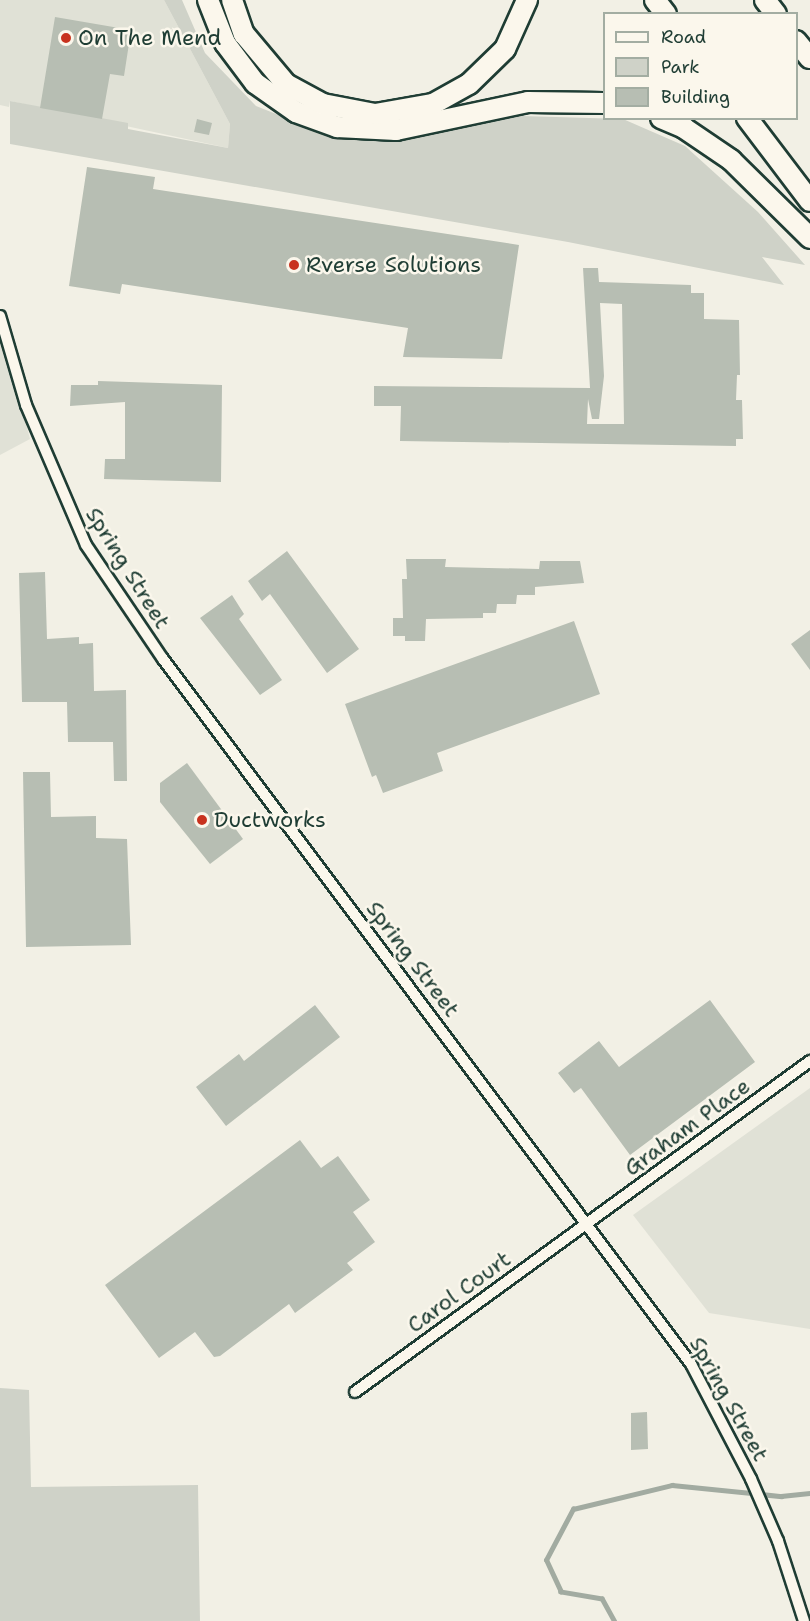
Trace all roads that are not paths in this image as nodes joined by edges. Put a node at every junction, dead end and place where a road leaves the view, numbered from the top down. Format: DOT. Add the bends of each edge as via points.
graph roads {
  1 [pos="208,0"];
  2 [pos="232,0"];
  3 [pos="527,0"];
  4 [pos="655,0"];
  5 [pos="765,0"];
  6 [pos="664,12"];
  7 [pos="774,12"];
  8 [pos="798,43"];
  9 [pos="810,58"];
  10 [pos="603,103"];
  11 [pos="665,120"];
  12 [pos="749,120"];
  13 [pos="810,201"];
  14 [pos="810,238"];
  15 [pos="0,316"];
  16 [pos="810,1061"];
  17 [pos="587,1224"];
  18 [pos="355,1392"];
  19 [pos="804,1621"];
  1 -- 10 [label="highway" via="225,43 255,83 296,112 337,127 396,130 528,102"];
  2 -- 3 [label="highway" via="244,34 286,84 323,104 375,114 433,104 469,84 505,49"];
  4 -- 6 [label="highway"];
  5 -- 7 [label="highway"];
  8 -- 9 [label="highway"];
  11 -- 14 [label="highway" via="731,160"];
  12 -- 13 [label="highway"];
  15 -- 17 [label="street, Spring Street" via="43,448 86,545 129,612"];
  16 -- 17 [label="street, Graham Place"];
  17 -- 18 [label="street, Carol Court"];
  17 -- 19 [label="street, Spring Street" via="691,1365 763,1505"];
}
